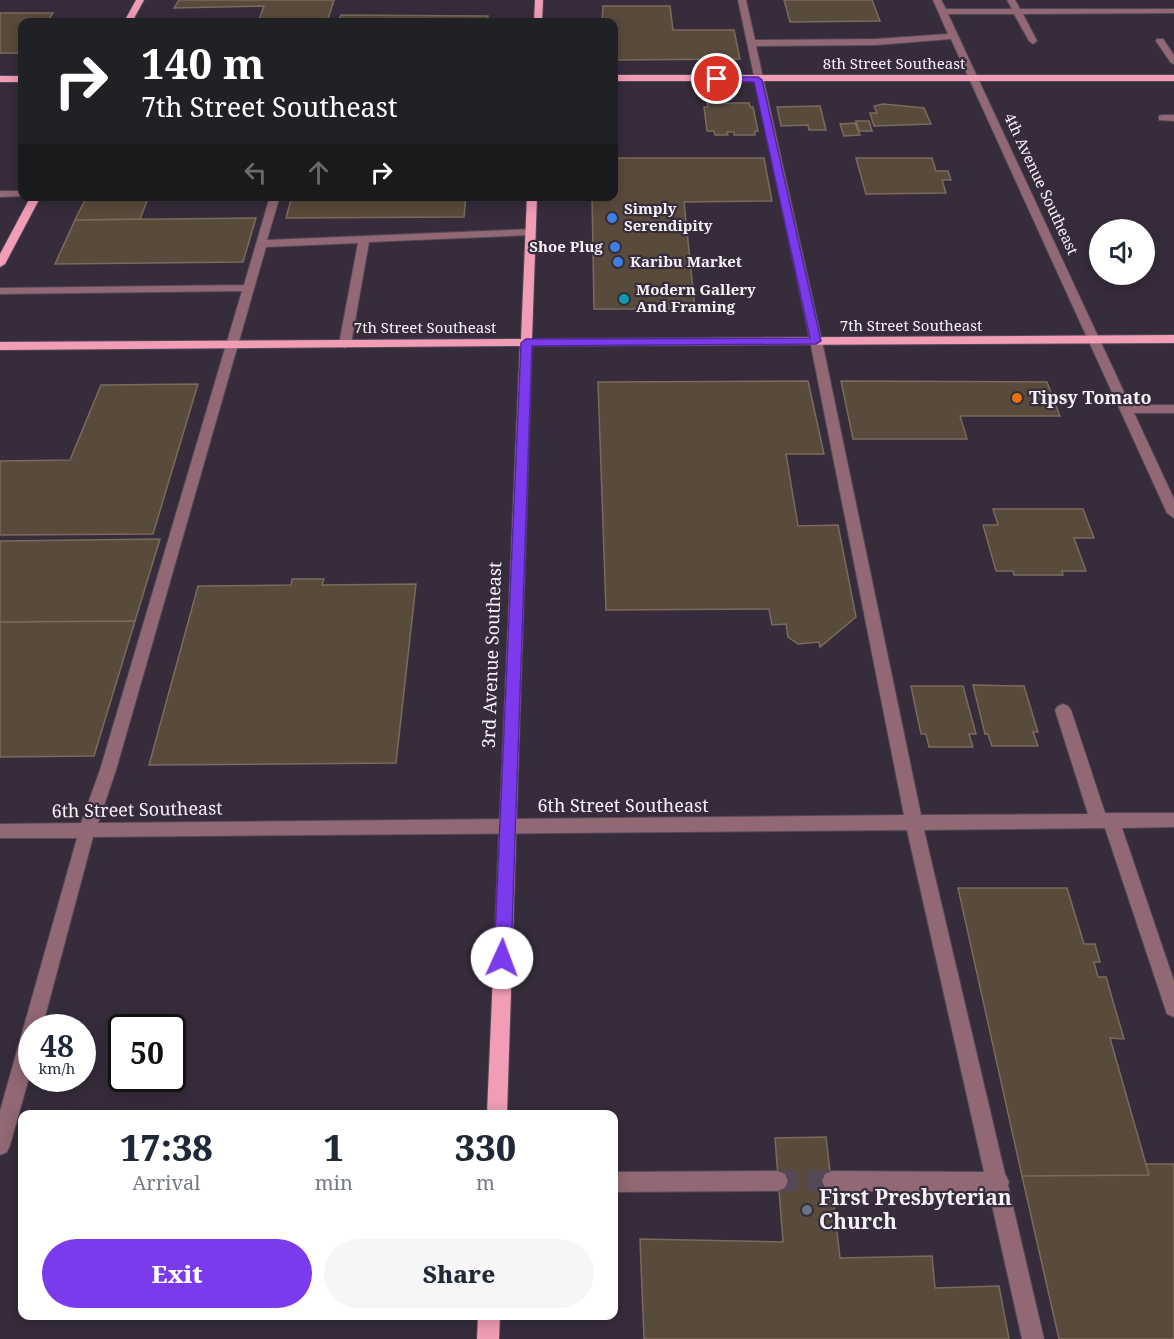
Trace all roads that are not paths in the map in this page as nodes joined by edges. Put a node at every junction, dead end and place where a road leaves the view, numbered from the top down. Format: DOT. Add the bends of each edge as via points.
graph roads {
  1 [pos="140,0"];
  2 [pos="538,0"];
  3 [pos="742,0"];
  4 [pos="938,0"];
  5 [pos="1011,0"];
  6 [pos="1017,11"];
  7 [pos="1174,11"];
  8 [pos="943,12"];
  9 [pos="130,18"];
  10 [pos="538,18"];
  11 [pos="954,36"];
  12 [pos="1033,41"];
  13 [pos="1160,41"];
  14 [pos="750,43"];
  15 [pos="1174,61"];
  16 [pos="618,78"];
  17 [pos="1174,78"];
  18 [pos="0,79"];
  19 [pos="18,79"];
  20 [pos="974,79"];
  21 [pos="758,80"];
  22 [pos="1162,118"];
  23 [pos="1174,118"];
  24 [pos="0,194"];
  25 [pos="18,194"];
  26 [pos="33,201"];
  27 [pos="273,201"];
  28 [pos="532,201"];
  29 [pos="531,232"];
  30 [pos="364,240"];
  31 [pos="260,244"];
  32 [pos="0,264"];
  33 [pos="247,288"];
  34 [pos="0,291"];
  35 [pos="1174,339"];
  36 [pos="1096,340"];
  37 [pos="816,341"];
  38 [pos="526,343"];
  39 [pos="345,344"];
  40 [pos="230,345"];
  41 [pos="0,346"];
  42 [pos="1127,409"];
  43 [pos="1174,409"];
  44 [pos="1174,513"];
  45 [pos="1063,710"];
  46 [pos="1174,820"];
  47 [pos="1105,821"];
  48 [pos="914,822"];
  49 [pos="508,826"];
  50 [pos="87,830"];
  51 [pos="0,831"];
  52 [pos="1174,1008"];
  53 [pos="36,1014"];
  54 [pos="18,1080"];
  55 [pos="497,1110"];
  56 [pos="0,1145"];
  57 [pos="778,1181"];
  58 [pos="832,1181"];
  59 [pos="618,1182"];
  60 [pos="999,1182"];
  61 [pos="489,1320"];
  62 [pos="488,1339"];
  63 [pos="1034,1339"];
  1 -- 9 [label="main road"];
  2 -- 10 [label="main road"];
  3 -- 14 [label="street"];
  4 -- 8 [label="street, 4th Avenue Southeast"];
  5 -- 6 [label="street"];
  6 -- 7 [label="street"];
  6 -- 8 [label="street"];
  6 -- 12 [label="street"];
  8 -- 11 [label="street, 4th Avenue Southeast"];
  11 -- 14 [label="street" via="876,42"];
  11 -- 20 [label="street, 4th Avenue Southeast"];
  13 -- 15 [label="street"];
  14 -- 21 [label="street"];
  16 -- 21 [label="main road, 8th Street Southeast"];
  17 -- 20 [label="main road, 8th Street Southeast"];
  18 -- 19 [label="main road"];
  20 -- 21 [label="main road, 8th Street Southeast"];
  20 -- 36 [label="street, 4th Avenue Southeast"];
  21 -- 37 [label="street"];
  22 -- 23 [label="street"];
  24 -- 25 [label="street"];
  26 -- 32 [label="main road"];
  27 -- 31 [label="street"];
  28 -- 29 [label="main road, 3rd Avenue Southeast"];
  29 -- 30 [label="street"];
  29 -- 38 [label="main road, 3rd Avenue Southeast"];
  30 -- 31 [label="street"];
  30 -- 39 [label="street"];
  31 -- 33 [label="street"];
  33 -- 34 [label="street"];
  33 -- 40 [label="street"];
  35 -- 36 [label="main road, 7th Street Southeast"];
  36 -- 37 [label="main road, 7th Street Southeast"];
  36 -- 42 [label="street, 4th Avenue Southeast"];
  37 -- 38 [label="main road, 7th Street Southeast"];
  37 -- 48 [label="street"];
  38 -- 39 [label="main road, 7th Street Southeast"];
  38 -- 49 [label="main road, 3rd Avenue Southeast"];
  39 -- 40 [label="main road, 7th Street Southeast"];
  40 -- 41 [label="main road, 7th Street Southeast"];
  40 -- 50 [label="street" via="108,770"];
  42 -- 43 [label="street"];
  42 -- 44 [label="street, 4th Avenue Southeast"];
  45 -- 47 [label="street"];
  46 -- 47 [label="street, 6th Street Southeast"];
  47 -- 48 [label="street, 6th Street Southeast"];
  47 -- 52 [label="street"];
  48 -- 49 [label="street, 6th Street Southeast"];
  48 -- 60 [label="street"];
  49 -- 50 [label="street, 6th Street Southeast"];
  49 -- 55 [label="main road, 3rd Avenue Southeast"];
  50 -- 51 [label="street, 6th Street Southeast"];
  50 -- 53 [label="street"];
  54 -- 56 [label="street"];
  57 -- 59 [label="street"];
  58 -- 60 [label="street"];
  60 -- 63 [label="street"];
  61 -- 62 [label="main road"];
}
